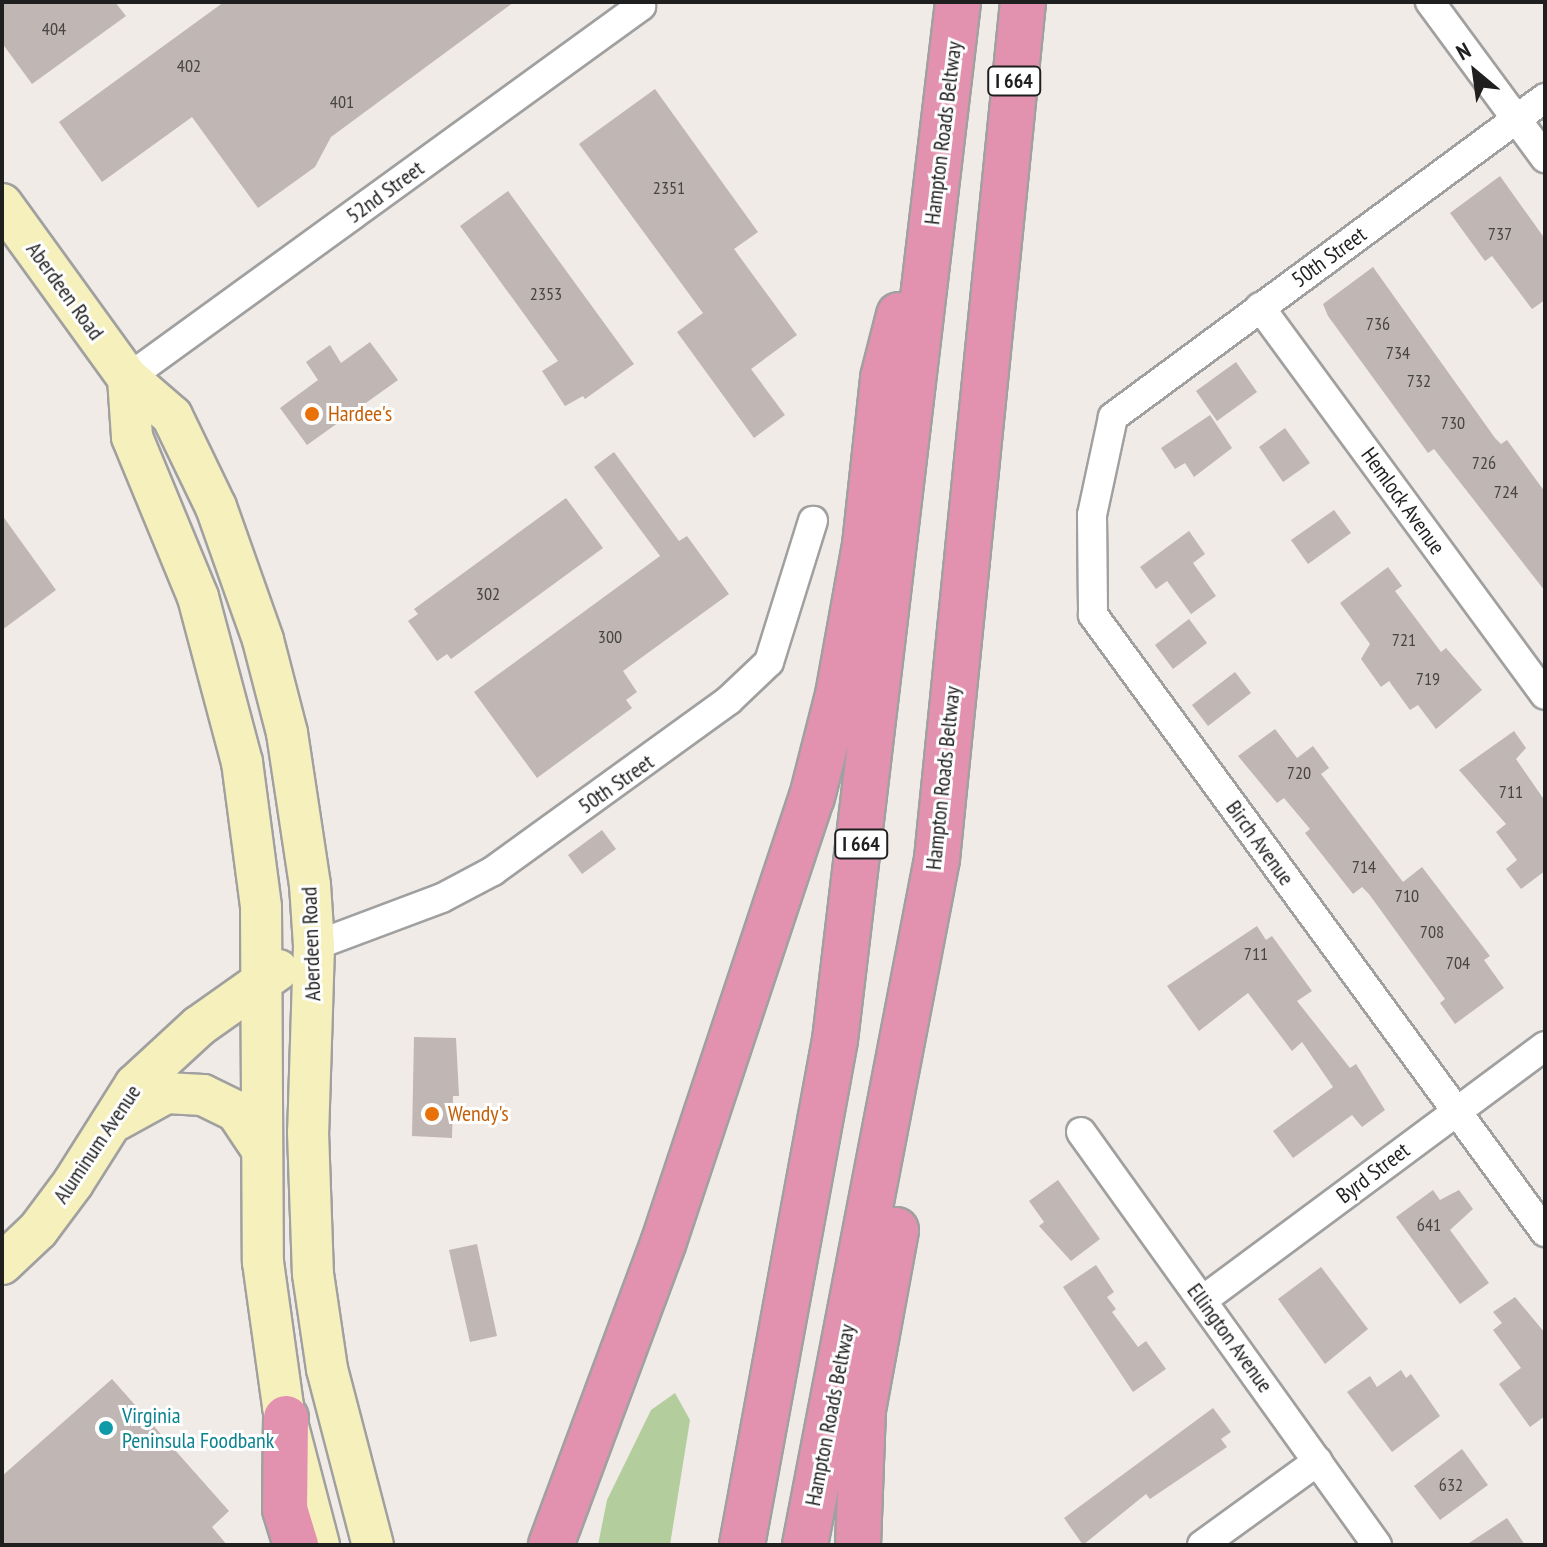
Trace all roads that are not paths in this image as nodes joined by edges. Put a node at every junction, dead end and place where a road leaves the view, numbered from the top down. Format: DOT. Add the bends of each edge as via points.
graph roads {
  1 [pos="958,2"];
  2 [pos="1023,2"];
  3 [pos="1430,2"];
  4 [pos="640,4"];
  5 [pos="1545,98"];
  6 [pos="1517,119"];
  7 [pos="942,138"];
  8 [pos="1545,158"];
  9 [pos="2,204"];
  10 [pos="1260,307"];
  11 [pos="128,378"];
  12 [pos="1113,417"];
  13 [pos="813,521"];
  14 [pos="1545,695"];
  15 [pos="937,859"];
  16 [pos="314,946"];
  17 [pos="262,981"];
  18 [pos="1545,1046"];
  19 [pos="1457,1110"];
  20 [pos="1081,1132"];
  21 [pos="101,1133"];
  22 [pos="260,1147"];
  23 [pos="1545,1232"];
  24 [pos="2,1264"];
  25 [pos="1203,1300"];
  26 [pos="286,1418"];
  27 [pos="1318,1461"];
  28 [pos="296,1545"];
  29 [pos="319,1545"];
  30 [pos="373,1545"];
  31 [pos="551,1545"];
  32 [pos="742,1545"];
  33 [pos="805,1545"];
  34 [pos="858,1545"];
  35 [pos="1202,1545"];
  36 [pos="1377,1545"];
  1 -- 7 [label="highway, Hampton Roads Beltway / I 664"];
  2 -- 15 [label="highway, Hampton Roads Beltway / I 664"];
  3 -- 6 [label="street"];
  4 -- 11 [label="street, 52nd Street"];
  5 -- 6 [label="street, 50th Street"];
  6 -- 8 [label="street"];
  6 -- 10 [label="street, 50th Street"];
  7 -- 31 [label="highway" via="883,378 865,545 838,695 812,797 663,1244"];
  7 -- 32 [label="highway, Hampton Roads Beltway / I 664" via="835,1040"];
  9 -- 11 [label="main road, Aberdeen Road"];
  10 -- 12 [label="street, 50th Street"];
  10 -- 14 [label="street, Hemlock Avenue"];
  11 -- 16 [label="main road, Aberdeen Road" via="172,416 216,507 249,597 287,733"];
  11 -- 17 [label="main road" via="132,437 198,597 235,727 257,860"];
  12 -- 19 [label="street, Birch Avenue" via="1092,515 1093,615"];
  13 -- 16 [label="street, 50th Street" via="769,662 729,700 493,871 442,898"];
  15 -- 33 [label="highway, Hampton Roads Beltway / I 664"];
  15 -- 34 [label="highway" via="907,1167 863,1410"];
  16 -- 17 [label="main road, Aluminum Avenue"];
  16 -- 30 [label="main road, Aberdeen Road" via="308,1132 313,1274 340,1432"];
  17 -- 21 [label="main road, Aluminum Avenue" via="167,1053 135,1085"];
  17 -- 22 [label="main road"];
  18 -- 19 [label="street, Byrd Street"];
  19 -- 23 [label="street, Birch Avenue"];
  19 -- 25 [label="street, Byrd Street"];
  20 -- 25 [label="street, Ellington Avenue"];
  21 -- 22 [label="main road" via="144,1103 184,1092 236,1111"];
  21 -- 24 [label="main road, Aluminum Avenue" via="38,1230"];
  22 -- 26 [label="main road" via="263,1262"];
  25 -- 27 [label="street, Ellington Avenue"];
  26 -- 28 [label="highway" via="285,1509"];
  26 -- 29 [label="main road"];
  27 -- 35 [label="street"];
  27 -- 36 [label="street, Ellington Avenue"];
}
